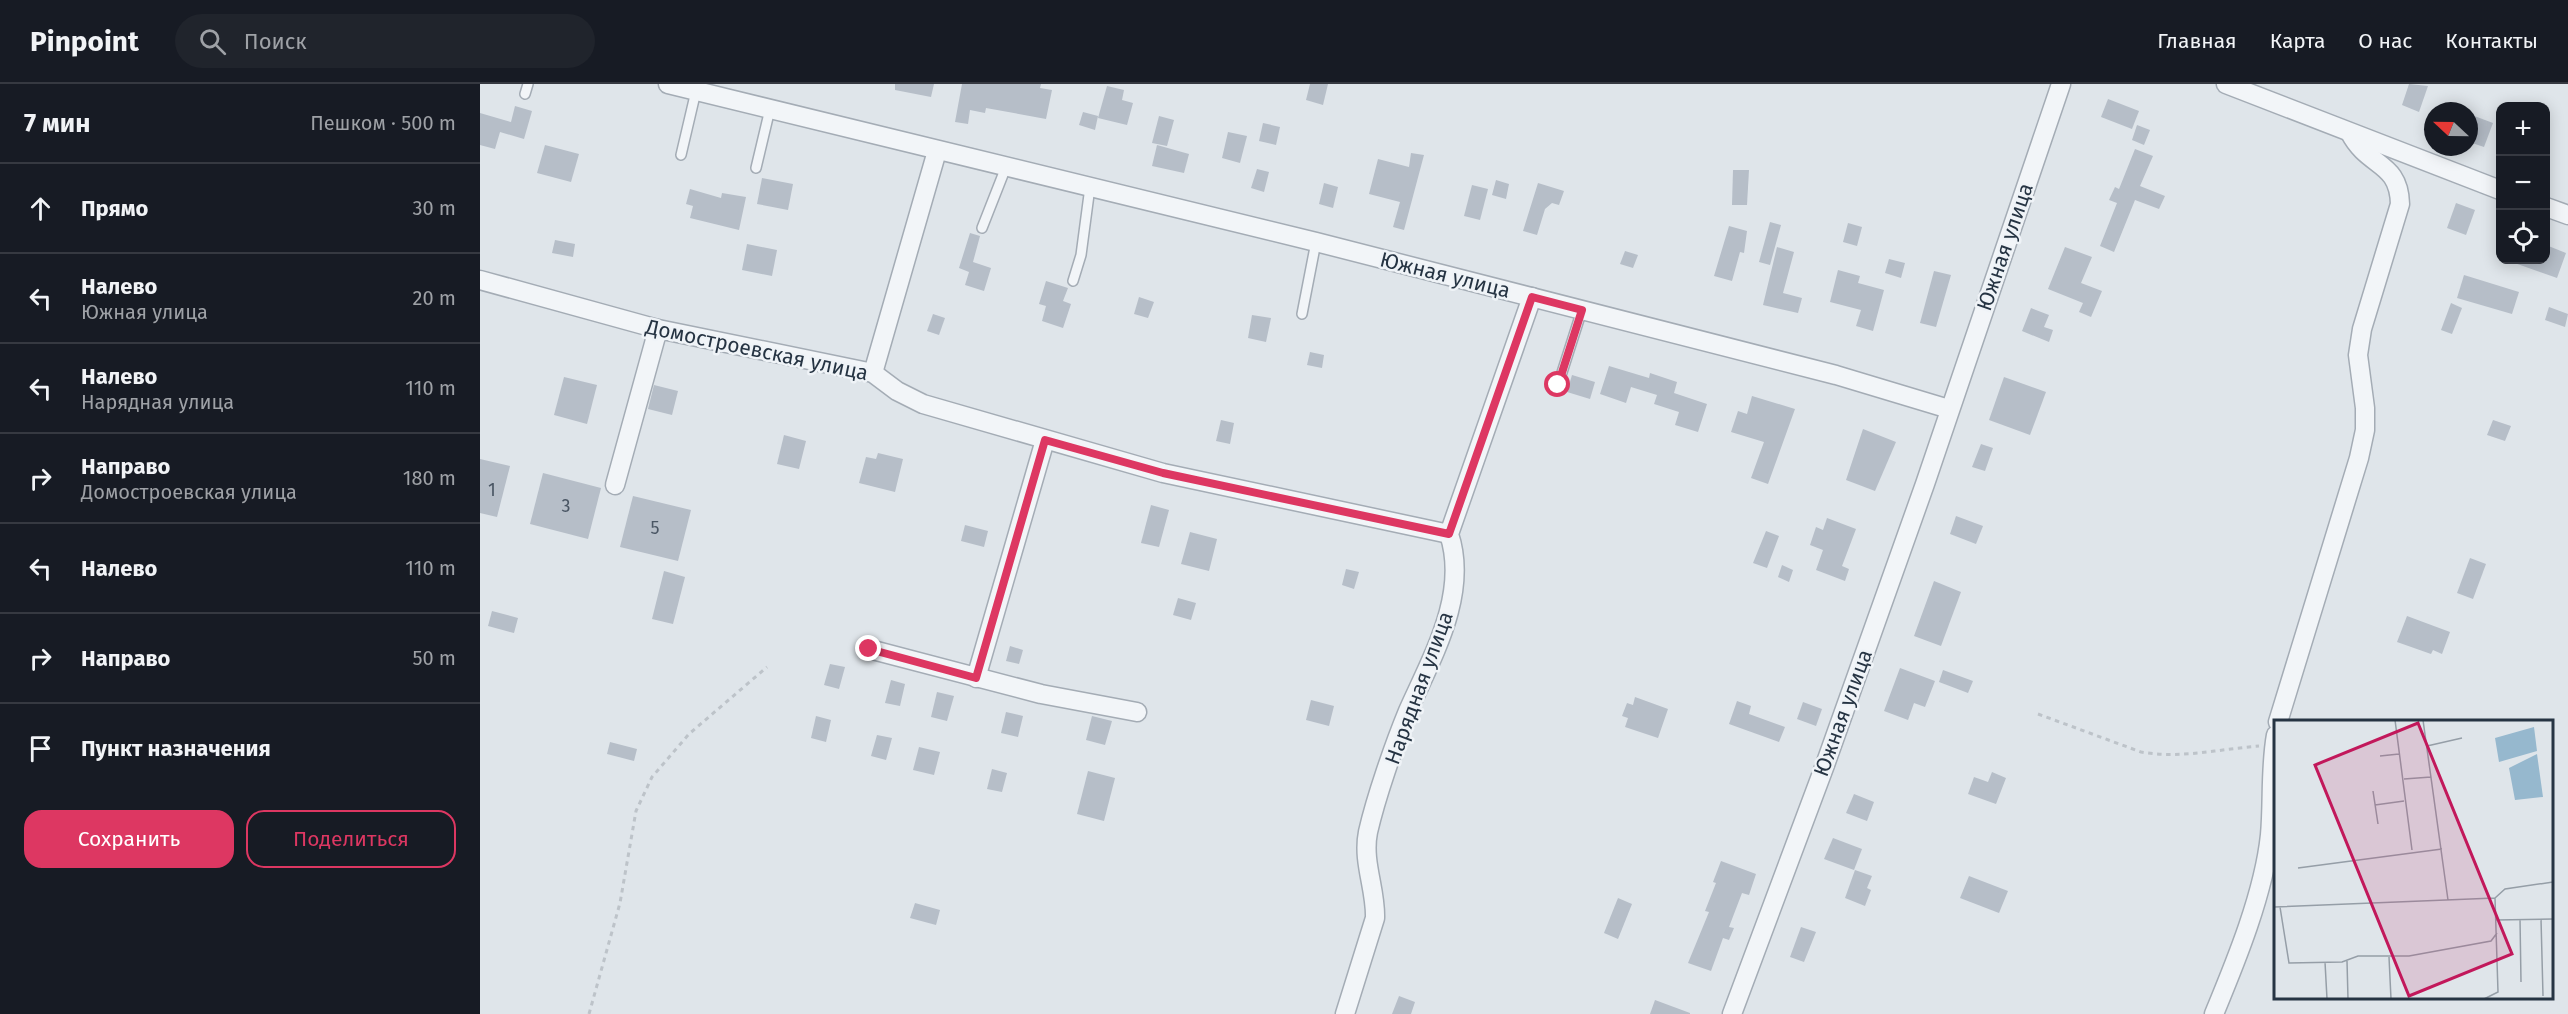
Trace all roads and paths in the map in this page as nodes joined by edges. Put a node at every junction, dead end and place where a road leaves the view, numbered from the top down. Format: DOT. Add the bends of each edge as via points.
graph roads {
  1 [pos="528,84"];
  2 [pos="668,84"];
  3 [pos="2061,84"];
  4 [pos="2226,84"];
  5 [pos="692,88"];
  6 [pos="2253,89"];
  7 [pos="525,94"];
  8 [pos="770,109"];
  9 [pos="2350,133"];
  10 [pos="937,151"];
  11 [pos="681,155"];
  12 [pos="1006,167"];
  13 [pos="756,168"];
  14 [pos="1090,187"];
  15 [pos="2496,188"];
  16 [pos="2550,208"];
  17 [pos="2568,215"];
  18 [pos="982,228"];
  19 [pos="1316,242"];
  20 [pos="480,280"];
  21 [pos="1073,281"];
  22 [pos="1532,297"];
  23 [pos="1582,310"];
  24 [pos="1302,314"];
  25 [pos="658,329"];
  26 [pos="873,373"];
  27 [pos="1558,385"];
  28 [pos="1950,409"];
  29 [pos="1045,440"];
  30 [pos="615,485"];
  31 [pos="1449,534"];
  32 [pos="869,649"];
  33 [pos="767,667"];
  34 [pos="976,678"];
  35 [pos="1137,712"];
  36 [pos="2038,714"];
  37 [pos="2279,720"];
  38 [pos="2274,740"];
  39 [pos="2274,759"];
  40 [pos="589,1014"];
  41 [pos="1345,1014"];
  42 [pos="1732,1014"];
  43 [pos="2214,1014"];
  1 -- 7 [label="lane"];
  2 -- 5 [label="street, Южная улица"];
  3 -- 28 [label="street, Южная улица"];
  4 -- 6 [label="street"];
  5 -- 8 [label="street, Южная улица"];
  5 -- 11 [label="lane"];
  6 -- 9 [label="street"];
  8 -- 10 [label="street, Южная улица"];
  8 -- 13 [label="lane"];
  9 -- 15 [label="street"];
  9 -- 37 [label="street" via="2370,158 2393,174 2400,187 2400,204 2362,329 2358,355 2365,430 2359,458"];
  10 -- 12 [label="street, Южная улица"];
  10 -- 26 [label="street"];
  12 -- 14 [label="street, Южная улица"];
  12 -- 18 [label="lane"];
  14 -- 19 [label="street, Южная улица"];
  14 -- 21 [label="lane" via="1081,255"];
  16 -- 17 [label="street"];
  19 -- 22 [label="street, Южная улица"];
  19 -- 24 [label="lane"];
  20 -- 25 [label="street, Домостроевская улица"];
  22 -- 23 [label="street, Южная улица"];
  22 -- 31 [label="street, Нарядная улица"];
  23 -- 27 [label="lane"];
  23 -- 28 [label="street, Южная улица" via="1836,375"];
  25 -- 26 [label="street, Домостроевская улица"];
  25 -- 30 [label="street"];
  26 -- 29 [label="street, Домостроевская улица" via="923,404"];
  28 -- 42 [label="street, Южная улица" via="1825,765"];
  29 -- 31 [label="street, Домостроевская улица" via="1163,473"];
  29 -- 34 [label="street"];
  31 -- 41 [label="street, Нарядная улица" via="1454,551 1452,595 1437,647 1407,714 1368,832 1367,867 1375,918"];
  32 -- 34 [label="street"];
  33 -- 40 [label="path" via="689,734 652,777 636,811 620,903"];
  34 -- 35 [label="street"];
  36 -- 38 [label="path" via="2141,753 2157,755 2181,756"];
  39 -- 43 [label="street" via="2270,837 2260,886"];
}
